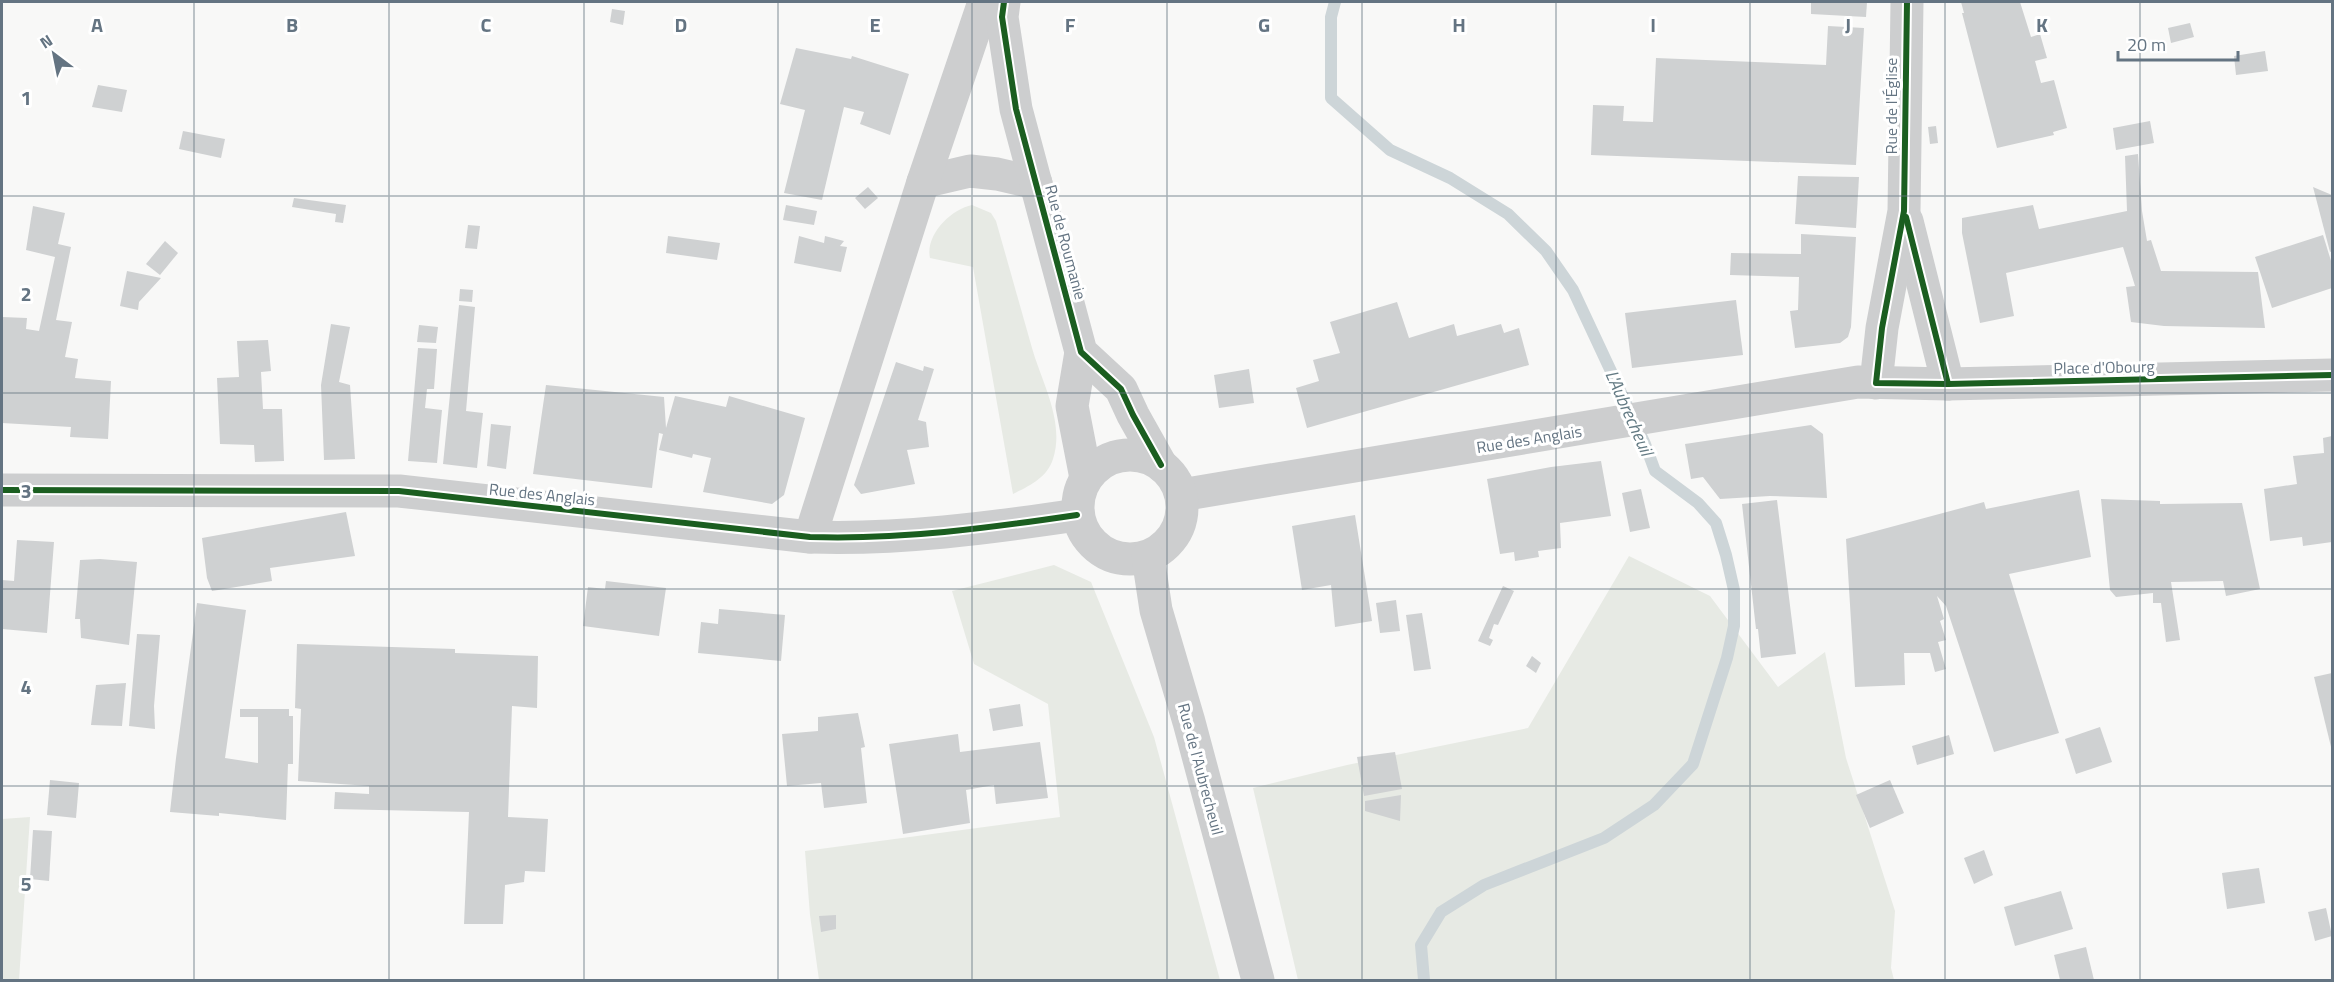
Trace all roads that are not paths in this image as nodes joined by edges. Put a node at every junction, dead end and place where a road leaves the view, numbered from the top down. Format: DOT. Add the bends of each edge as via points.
graph roads {
  1 [pos="984,2"];
  2 [pos="1004,2"];
  3 [pos="1907,2"];
  4 [pos="922,182"];
  5 [pos="1036,183"];
  6 [pos="1905,211"];
  7 [pos="1081,352"];
  8 [pos="2332,375"];
  9 [pos="1876,383"];
  10 [pos="1948,384"];
  11 [pos="1161,465"];
  12 [pos="1086,478"];
  13 [pos="2,490"];
  14 [pos="1181,495"];
  15 [pos="1077,515"];
  16 [pos="810,537"];
  17 [pos="1148,557"];
  18 [pos="1258,981"];
  1 -- 4 [label="street"];
  2 -- 5 [label="street, Rue de Roumanie" via="1002,17 1016,109"];
  3 -- 6 [label="street, Rue de l'Église"];
  4 -- 5 [label="street, Rue de Roumanie" via="970,171"];
  4 -- 16 [label="street"];
  5 -- 7 [label="street, Rue de Roumanie"];
  6 -- 9 [label="street, Rue de l'Église" via="1882,328"];
  6 -- 10 [label="street, Rue de l'Église"];
  7 -- 11 [label="street" via="1121,389"];
  7 -- 12 [label="street, Rue de Roumanie" via="1072,406"];
  8 -- 10 [label="street, Place d'Obourg"];
  9 -- 10 [label="street, Place d'Obourg"];
  9 -- 14 [label="street, Rue des Anglais" via="1822,387"];
  11 -- 12 [label="street" via="1129,454 1098,465"];
  11 -- 14 [label="street"];
  12 -- 15 [label="street"];
  13 -- 16 [label="street, Rue des Anglais" via="399,491"];
  14 -- 17 [label="street" via="1179,525 1172,539"];
  15 -- 16 [label="street, Rue des Anglais" via="987,528 873,537"];
  15 -- 17 [label="street" via="1083,533 1095,547 1130,560"];
  17 -- 18 [label="street, Rue de l'Aubrecheuil" via="1156,610"];
}
